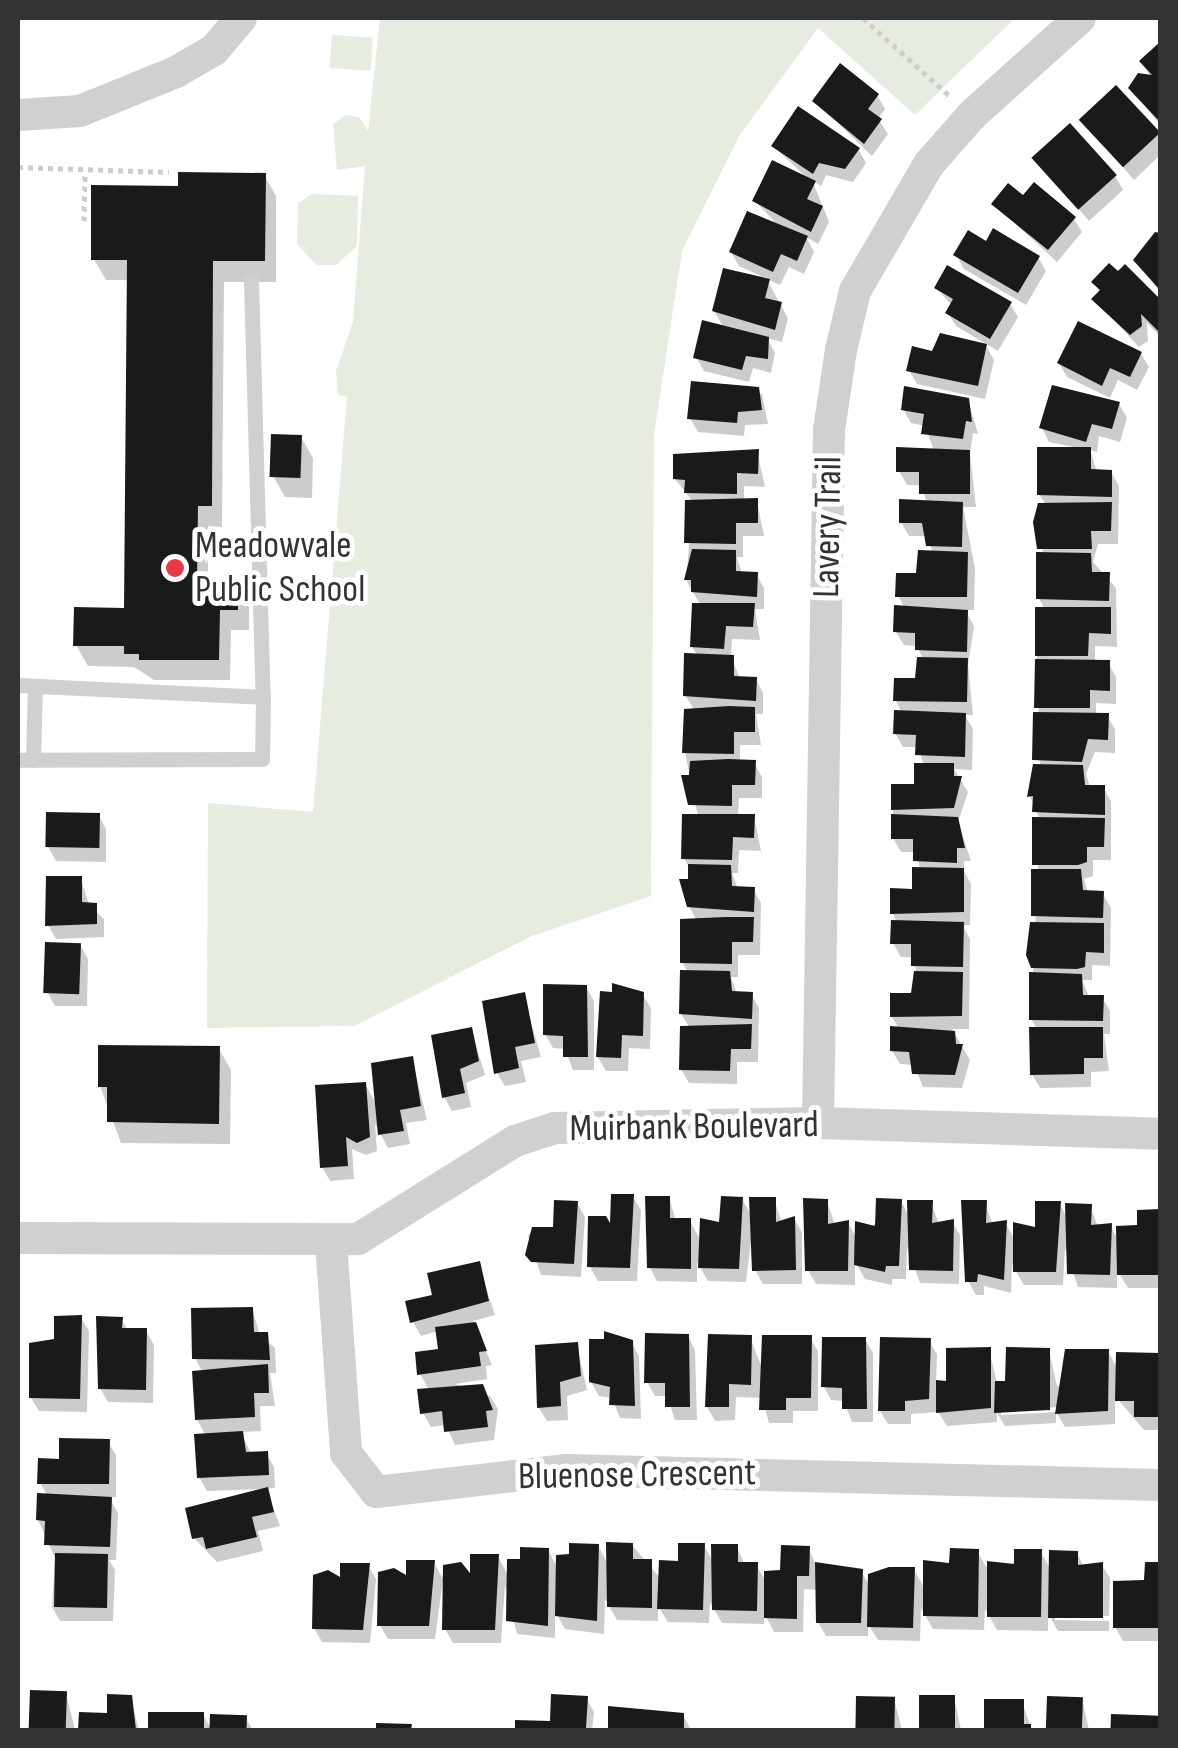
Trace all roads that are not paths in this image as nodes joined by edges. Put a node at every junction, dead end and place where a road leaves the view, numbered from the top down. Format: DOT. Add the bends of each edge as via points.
graph roads {
  1 [pos="241,18"];
  2 [pos="1080,18"];
  3 [pos="18,115"];
  4 [pos="251,280"];
  5 [pos="18,686"];
  6 [pos="35,686"];
  7 [pos="263,697"];
  8 [pos="25,760"];
  9 [pos="818,1124"];
  10 [pos="1160,1134"];
  11 [pos="18,1238"];
  12 [pos="331,1242"];
  13 [pos="1160,1485"];
  1 -- 3 [label="street" via="214,50 176,72 80,111"];
  2 -- 9 [label="street, Lavery Trail" via="972,115 929,164 855,290 829,430"];
  4 -- 7 [label="lane"];
  5 -- 6 [label="lane"];
  6 -- 7 [label="lane"];
  6 -- 8 [label="lane"];
  7 -- 8 [label="lane" via="262,759"];
  9 -- 10 [label="street, Muirbank Boulevard"];
  9 -- 12 [label="street, Muirbank Boulevard" via="555,1128 515,1142 358,1238"];
  11 -- 12 [label="street, Muirbank Boulevard"];
  12 -- 13 [label="street, Bluenose Crescent" via="346,1453 376,1492 567,1470"];
}
